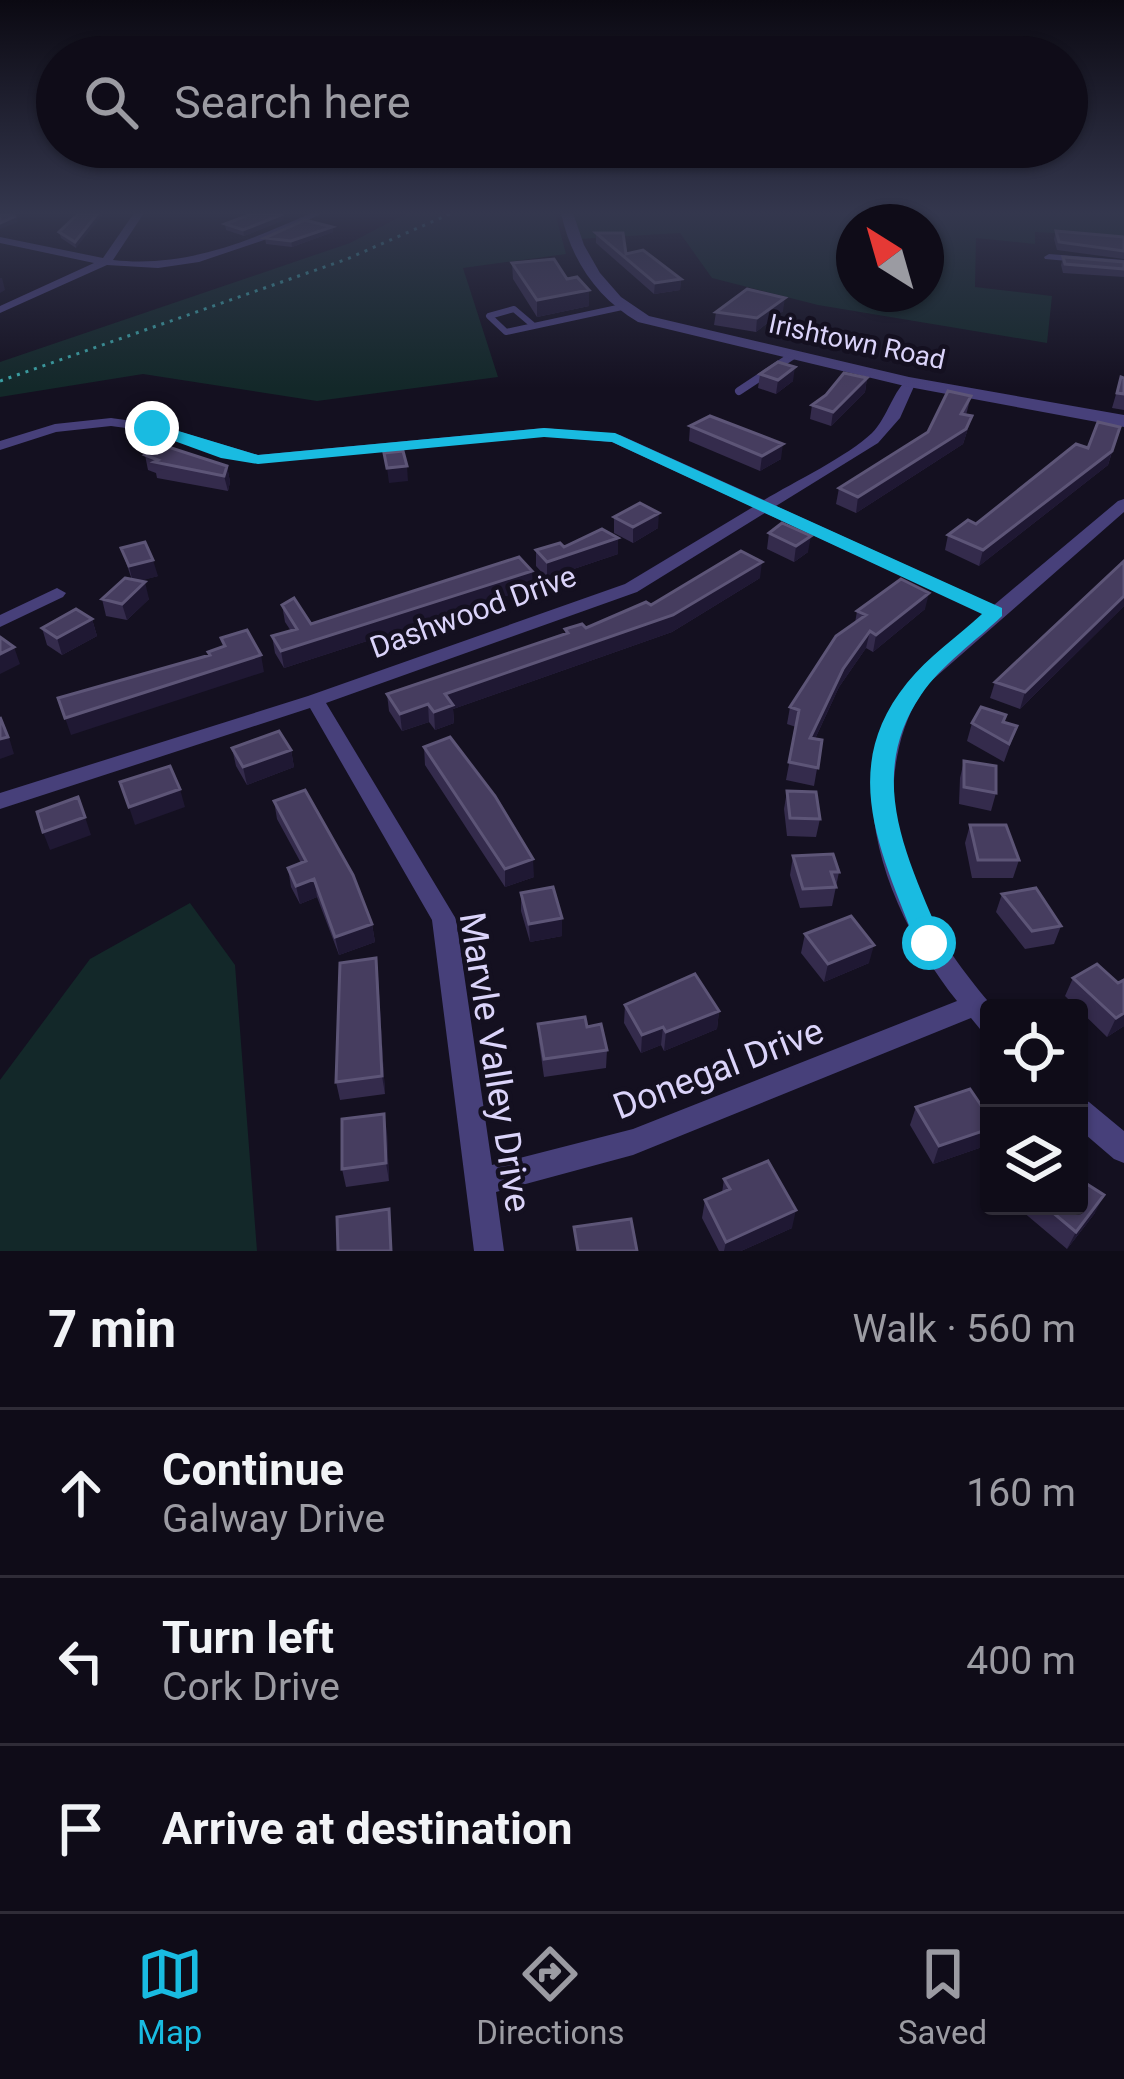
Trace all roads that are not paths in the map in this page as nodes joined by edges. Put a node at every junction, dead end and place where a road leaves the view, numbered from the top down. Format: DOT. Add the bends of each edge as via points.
graph roads {
  1 [pos="85,271"];
  2 [pos="594,271"];
  3 [pos="622,307"];
  4 [pos="0,310"];
  5 [pos="534,326"];
  6 [pos="792,356"];
  7 [pos="909,382"];
  8 [pos="739,391"];
  9 [pos="1124,421"];
  10 [pos="0,446"];
  11 [pos="1124,504"];
  12 [pos="769,505"];
  13 [pos="57,593"];
  14 [pos="995,612"];
  15 [pos="0,622"];
  16 [pos="315,700"];
  17 [pos="0,801"];
  18 [pos="980,1010"];
  19 [pos="980,1014"];
  20 [pos="1088,1119"];
  21 [pos="1124,1149"];
  22 [pos="481,1182"];
  23 [pos="489,1251"];
  1 -- 4 [label="street"];
  2 -- 3 [label="street"];
  3 -- 5 [label="lane"];
  3 -- 6 [label="street, Irishtown Road"];
  5 -- 5 [label="lane" via="514,309 490,314 506,332"];
  6 -- 7 [label="street, Irishtown Road"];
  6 -- 8 [label="lane"];
  7 -- 9 [label="street, Irishtown Road"];
  7 -- 12 [label="street, Dashwood Drive" via="873,440"];
  10 -- 12 [label="street" via="87,423 152,428 258,459 584,433 653,452"];
  11 -- 14 [label="street"];
  12 -- 14 [label="street"];
  12 -- 16 [label="street, Dashwood Drive" via="631,588"];
  13 -- 15 [label="street"];
  14 -- 18 [label="street" via="915,686 890,728 881,778 883,826 901,882 929,943"];
  16 -- 17 [label="street, Dashwood Drive"];
  16 -- 22 [label="street, Marvle Valley Drive" via="444,920"];
  19 -- 22 [label="street, Donegal Drive" via="633,1142"];
  20 -- 21 [label="street"];
  22 -- 23 [label="street, Marvle Valley Drive"];
}
